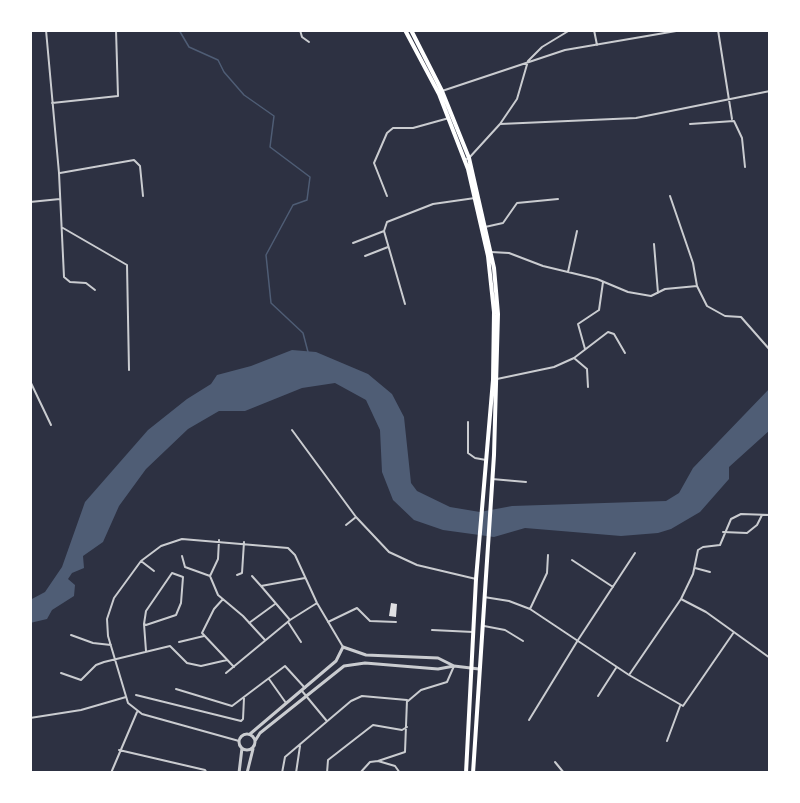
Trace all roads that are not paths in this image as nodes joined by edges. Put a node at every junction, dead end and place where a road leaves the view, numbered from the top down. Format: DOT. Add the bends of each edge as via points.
graph roads {
  1 [pos="46,30"];
  2 [pos="116,30"];
  3 [pos="300,30"];
  4 [pos="405,30"];
  5 [pos="411,30"];
  6 [pos="570,30"];
  7 [pos="594,30"];
  8 [pos="682,30"];
  9 [pos="718,30"];
  10 [pos="309,42"];
  11 [pos="597,45"];
  12 [pos="528,61"];
  13 [pos="442,91"];
  14 [pos="770,91"];
  15 [pos="730,99"];
  16 [pos="52,103"];
  17 [pos="449,118"];
  18 [pos="732,120"];
  19 [pos="500,124"];
  20 [pos="690,124"];
  21 [pos="467,159"];
  22 [pos="745,167"];
  23 [pos="59,173"];
  24 [pos="670,195"];
  25 [pos="143,196"];
  26 [pos="387,196"];
  27 [pos="475,198"];
  28 [pos="60,199"];
  29 [pos="558,199"];
  30 [pos="30,202"];
  31 [pos="62,227"];
  32 [pos="485,227"];
  33 [pos="384,231"];
  34 [pos="577,231"];
  35 [pos="353,243"];
  36 [pos="654,243"];
  37 [pos="388,247"];
  38 [pos="490,252"];
  39 [pos="365,256"];
  40 [pos="568,272"];
  41 [pos="603,282"];
  42 [pos="697,286"];
  43 [pos="95,290"];
  44 [pos="658,293"];
  45 [pos="405,304"];
  46 [pos="585,349"];
  47 [pos="770,350"];
  48 [pos="625,353"];
  49 [pos="573,357"];
  50 [pos="129,370"];
  51 [pos="498,379"];
  52 [pos="30,381"];
  53 [pos="588,387"];
  54 [pos="468,422"];
  55 [pos="51,425"];
  56 [pos="292,430"];
  57 [pos="486,460"];
  58 [pos="492,479"];
  59 [pos="526,482"];
  60 [pos="763,514"];
  61 [pos="770,515"];
  62 [pos="356,517"];
  63 [pos="345,525"];
  64 [pos="723,532"];
  65 [pos="219,540"];
  66 [pos="244,542"];
  67 [pos="635,553"];
  68 [pos="548,555"];
  69 [pos="182,556"];
  70 [pos="572,560"];
  71 [pos="141,561"];
  72 [pos="186,567"];
  73 [pos="694,568"];
  74 [pos="154,571"];
  75 [pos="710,572"];
  76 [pos="237,575"];
  77 [pos="210,576"];
  78 [pos="252,576"];
  79 [pos="183,577"];
  80 [pos="305,578"];
  81 [pos="476,579"];
  82 [pos="261,586"];
  83 [pos="613,587"];
  84 [pos="484,597"];
  85 [pos="224,599"];
  86 [pos="681,599"];
  87 [pos="317,603"];
  88 [pos="275,604"];
  89 [pos="530,609"];
  90 [pos="289,621"];
  91 [pos="249,622"];
  92 [pos="328,622"];
  93 [pos="396,622"];
  94 [pos="144,624"];
  95 [pos="482,626"];
  96 [pos="432,630"];
  97 [pos="473,632"];
  98 [pos="734,632"];
  99 [pos="70,635"];
  100 [pos="204,636"];
  101 [pos="265,640"];
  102 [pos="578,640"];
  103 [pos="523,641"];
  104 [pos="179,642"];
  105 [pos="301,642"];
  106 [pos="111,645"];
  107 [pos="343,647"];
  108 [pos="146,652"];
  109 [pos="366,655"];
  110 [pos="417,658"];
  111 [pos="770,658"];
  112 [pos="116,660"];
  113 [pos="227,660"];
  114 [pos="336,661"];
  115 [pos="365,663"];
  116 [pos="234,666"];
  117 [pos="344,666"];
  118 [pos="454,666"];
  119 [pos="416,668"];
  120 [pos="472,668"];
  121 [pos="616,668"];
  122 [pos="479,669"];
  123 [pos="61,673"];
  124 [pos="226,674"];
  125 [pos="629,675"];
  126 [pos="268,679"];
  127 [pos="176,689"];
  128 [pos="304,690"];
  129 [pos="136,695"];
  130 [pos="305,695"];
  131 [pos="598,696"];
  132 [pos="126,697"];
  133 [pos="244,698"];
  134 [pos="408,701"];
  135 [pos="287,704"];
  136 [pos="680,706"];
  137 [pos="137,712"];
  138 [pos="30,718"];
  139 [pos="326,720"];
  140 [pos="529,720"];
  141 [pos="407,727"];
  142 [pos="250,734"];
  143 [pos="238,741"];
  144 [pos="667,741"];
  145 [pos="254,743"];
  146 [pos="300,746"];
  147 [pos="242,748"];
  148 [pos="119,750"];
  149 [pos="378,761"];
  150 [pos="555,762"];
  151 [pos="111,773"];
  152 [pos="207,773"];
  153 [pos="239,773"];
  154 [pos="247,773"];
  155 [pos="282,773"];
  156 [pos="296,773"];
  157 [pos="327,773"];
  158 [pos="360,773"];
  159 [pos="400,773"];
  160 [pos="466,773"];
  161 [pos="473,773"];
  162 [pos="564,773"];
  1 -- 16 [label="street"];
  2 -- 16 [label="street" via="118,96"];
  3 -- 10 [label="street"];
  4 -- 17 [label="main road"];
  5 -- 13 [label="main road"];
  6 -- 12 [label="street"];
  7 -- 11 [label="street"];
  8 -- 11 [label="street"];
  9 -- 15 [label="street"];
  11 -- 12 [label="street"];
  12 -- 13 [label="street"];
  12 -- 19 [label="street" via="517,99"];
  13 -- 21 [label="main road"];
  14 -- 15 [label="street"];
  15 -- 18 [label="street"];
  15 -- 19 [label="street" via="636,118"];
  16 -- 23 [label="street"];
  17 -- 21 [label="main road"];
  17 -- 26 [label="street" via="413,128 393,128 387,133 374,163"];
  18 -- 20 [label="street"];
  18 -- 22 [label="street" via="742,138"];
  19 -- 21 [label="street"];
  21 -- 27 [label="main road"];
  21 -- 32 [label="main road"];
  23 -- 25 [label="street" via="134,160 140,166"];
  23 -- 28 [label="street"];
  24 -- 42 [label="street"];
  27 -- 33 [label="street" via="433,204 392,219"];
  27 -- 57 [label="main road" via="488,256 494,312"];
  28 -- 30 [label="street"];
  28 -- 31 [label="street"];
  29 -- 32 [label="street" via="517,202 502,223"];
  31 -- 43 [label="street" via="65,279 86,283"];
  31 -- 50 [label="street" via="127,266"];
  32 -- 38 [label="main road"];
  33 -- 35 [label="street"];
  33 -- 37 [label="street"];
  34 -- 40 [label="street"];
  36 -- 44 [label="street"];
  37 -- 39 [label="street"];
  37 -- 45 [label="street"];
  38 -- 40 [label="street" via="509,253"];
  38 -- 51 [label="main road" via="498,314"];
  40 -- 41 [label="street"];
  41 -- 44 [label="street" via="636,294"];
  41 -- 46 [label="street" via="598,310 578,324"];
  42 -- 44 [label="street"];
  42 -- 47 [label="street" via="709,309 741,317"];
  46 -- 48 [label="street" via="611,332"];
  46 -- 49 [label="street"];
  49 -- 51 [label="street" via="547,370"];
  49 -- 53 [label="street" via="587,369"];
  51 -- 58 [label="main road"];
  52 -- 55 [label="street"];
  54 -- 57 [label="street" via="468,453"];
  56 -- 62 [label="street"];
  57 -- 81 [label="main road"];
  58 -- 59 [label="street"];
  58 -- 84 [label="main road"];
  60 -- 61 [label="street"];
  60 -- 64 [label="street" via="735,516"];
  60 -- 64 [label="street" via="747,533"];
  62 -- 63 [label="street"];
  62 -- 81 [label="street" via="376,540 402,558"];
  64 -- 73 [label="street" via="720,545 698,550"];
  65 -- 66 [label="street"];
  65 -- 71 [label="street" via="175,540"];
  65 -- 77 [label="street" via="218,559"];
  66 -- 76 [label="street" via="242,573"];
  66 -- 80 [label="street" via="288,548"];
  67 -- 83 [label="street"];
  68 -- 89 [label="street" via="547,573"];
  69 -- 72 [label="street"];
  70 -- 83 [label="street"];
  71 -- 74 [label="street"];
  71 -- 106 [label="street" via="112,602 106,628"];
  72 -- 77 [label="street"];
  72 -- 79 [label="street"];
  73 -- 75 [label="street"];
  73 -- 86 [label="street"];
  77 -- 85 [label="street" via="214,589"];
  78 -- 82 [label="street"];
  79 -- 94 [label="street" via="169,574 146,611"];
  79 -- 94 [label="street" via="176,615"];
  80 -- 82 [label="street"];
  80 -- 87 [label="street"];
  81 -- 97 [label="main road"];
  82 -- 88 [label="street"];
  83 -- 102 [label="street"];
  84 -- 89 [label="street"];
  84 -- 95 [label="main road"];
  85 -- 91 [label="street"];
  85 -- 100 [label="street" via="203,628"];
  86 -- 98 [label="street"];
  86 -- 125 [label="street"];
  87 -- 90 [label="street"];
  87 -- 92 [label="street"];
  88 -- 90 [label="street"];
  88 -- 91 [label="street"];
  89 -- 102 [label="street"];
  90 -- 101 [label="street"];
  90 -- 105 [label="street"];
  91 -- 101 [label="street"];
  92 -- 93 [label="street" via="357,608 370,621"];
  92 -- 107 [label="street"];
  94 -- 108 [label="street"];
  95 -- 103 [label="street" via="505,630"];
  95 -- 122 [label="main road"];
  96 -- 97 [label="street"];
  97 -- 120 [label="main road"];
  98 -- 111 [label="street"];
  98 -- 136 [label="street"];
  99 -- 106 [label="street" via="93,644"];
  100 -- 104 [label="street"];
  100 -- 113 [label="street"];
  101 -- 116 [label="street"];
  102 -- 121 [label="street"];
  102 -- 140 [label="street"];
  106 -- 112 [label="street"];
  107 -- 109 [label="street"];
  107 -- 114 [label="street"];
  108 -- 112 [label="street"];
  108 -- 113 [label="street" via="170,646 187,663 201,666"];
  109 -- 110 [label="street"];
  109 -- 115 [label="street"];
  110 -- 118 [label="street" via="438,658"];
  110 -- 119 [label="street"];
  112 -- 123 [label="street" via="96,665 81,680"];
  112 -- 132 [label="street"];
  113 -- 116 [label="street"];
  114 -- 117 [label="street"];
  114 -- 128 [label="street"];
  115 -- 117 [label="street"];
  115 -- 119 [label="street"];
  116 -- 124 [label="street"];
  117 -- 130 [label="street"];
  118 -- 119 [label="street"];
  118 -- 120 [label="street"];
  118 -- 134 [label="street" via="447,682 421,690"];
  120 -- 122 [label="street"];
  120 -- 160 [label="main road"];
  121 -- 125 [label="street"];
  121 -- 131 [label="street"];
  122 -- 161 [label="main road"];
  125 -- 136 [label="street"];
  126 -- 128 [label="street" via="285,666"];
  126 -- 133 [label="street"];
  126 -- 135 [label="street"];
  127 -- 133 [label="street" via="232,706"];
  128 -- 130 [label="street"];
  128 -- 135 [label="street"];
  129 -- 133 [label="street" via="241,721"];
  130 -- 139 [label="street"];
  130 -- 145 [label="street" via="260,733"];
  132 -- 137 [label="street"];
  132 -- 138 [label="street" via="81,710"];
  134 -- 139 [label="street" via="362,696"];
  134 -- 141 [label="street"];
  135 -- 142 [label="street"];
  136 -- 144 [label="street"];
  137 -- 143 [label="street"];
  137 -- 148 [label="street"];
  139 -- 146 [label="street"];
  141 -- 149 [label="street" via="405,752"];
  141 -- 157 [label="street" via="402,730 373,725 328,760"];
  142 -- 143 [label="street" via="242,735"];
  142 -- 145 [label="street"];
  143 -- 147 [label="street"];
  145 -- 147 [label="street" via="247,750"];
  145 -- 154 [label="street"];
  146 -- 155 [label="street" via="285,757"];
  146 -- 156 [label="street"];
  147 -- 153 [label="street"];
  148 -- 151 [label="street"];
  148 -- 152 [label="street"];
  149 -- 158 [label="street" via="370,762"];
  149 -- 159 [label="street" via="395,766"];
  150 -- 162 [label="street"];
}
